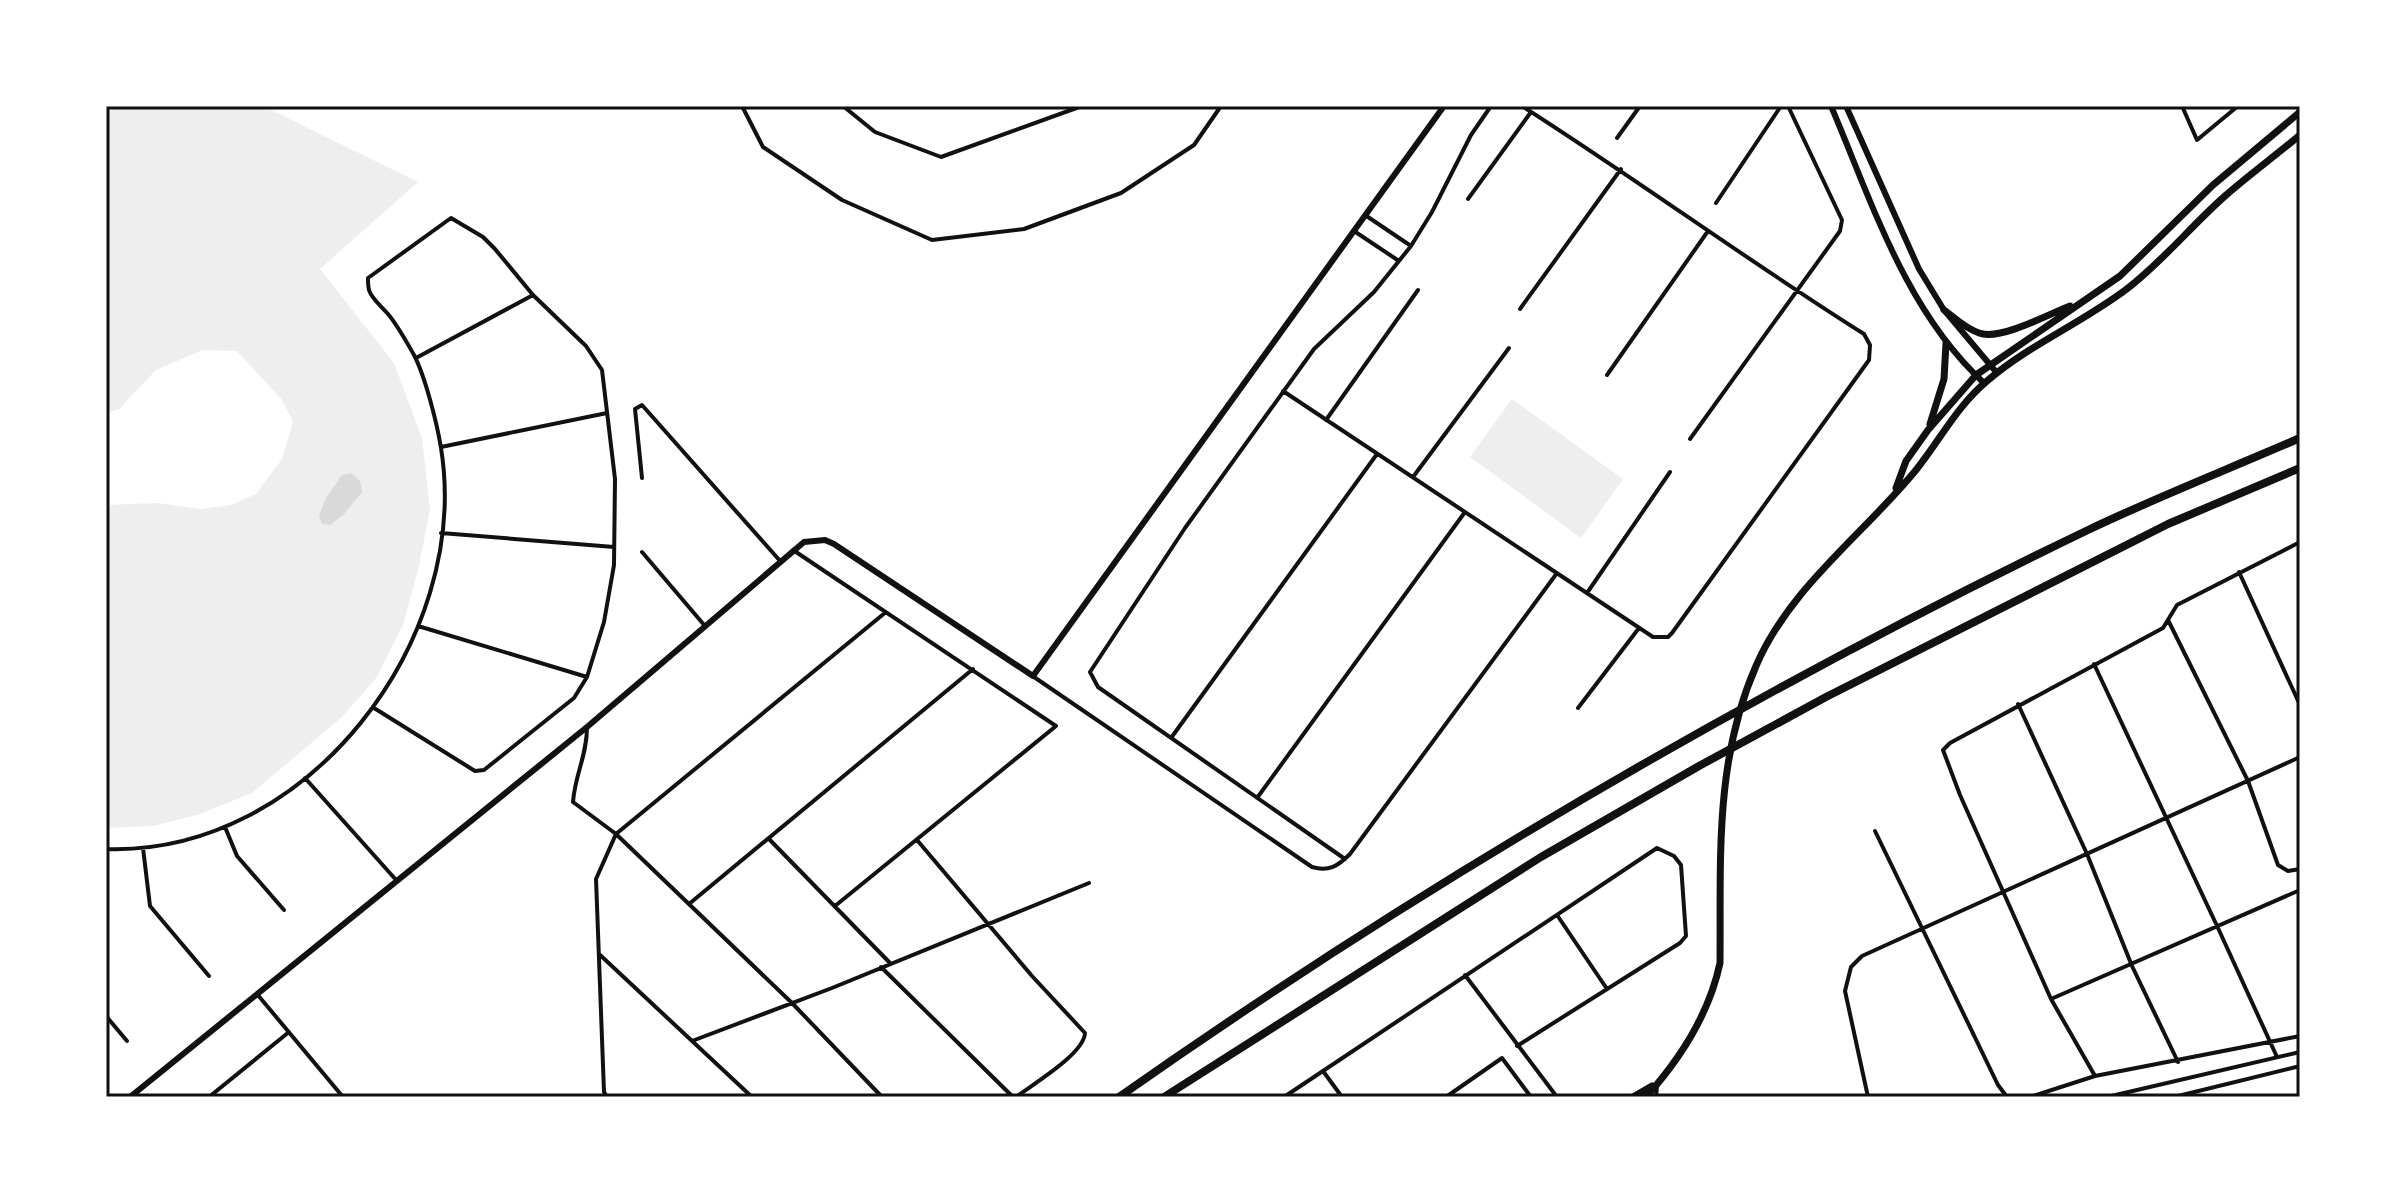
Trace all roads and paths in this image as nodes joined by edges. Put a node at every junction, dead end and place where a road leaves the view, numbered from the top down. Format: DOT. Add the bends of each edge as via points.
graph roads {
  1 [pos="742,106"];
  2 [pos="843,106"];
  3 [pos="1082,106"];
  4 [pos="1221,106"];
  5 [pos="1444,106"];
  6 [pos="1491,106"];
  7 [pos="1522,106"];
  8 [pos="1640,106"];
  9 [pos="1781,106"];
  10 [pos="1788,106"];
  11 [pos="1831,106"];
  12 [pos="1846,106"];
  13 [pos="2182,106"];
  14 [pos="2238,106"];
  15 [pos="1531,112"];
  16 [pos="2300,112"];
  17 [pos="2300,135"];
  18 [pos="1617,138"];
  19 [pos="1621,169"];
  20 [pos="1875,170"];
  21 [pos="1861,177"];
  22 [pos="1468,199"];
  23 [pos="1716,203"];
  24 [pos="1365,215"];
  25 [pos="1354,230"];
  26 [pos="1708,231"];
  27 [pos="1411,246"];
  28 [pos="1399,261"];
  29 [pos="1418,290"];
  30 [pos="1798,292"];
  31 [pos="533,295"];
  32 [pos="2083,301"];
  33 [pos="1520,309"];
  34 [pos="1944,310"];
  35 [pos="1946,343"];
  36 [pos="1509,348"];
  37 [pos="416,358"];
  38 [pos="1990,364"];
  39 [pos="1997,373"];
  40 [pos="1607,375"];
  41 [pos="1976,375"];
  42 [pos="1984,383"];
  43 [pos="1283,391"];
  44 [pos="608,413"];
  45 [pos="1326,420"];
  46 [pos="1928,430"];
  47 [pos="2300,438"];
  48 [pos="1690,439"];
  49 [pos="441,447"];
  50 [pos="1377,454"];
  51 [pos="2300,468"];
  52 [pos="1670,472"];
  53 [pos="1413,477"];
  54 [pos="642,478"];
  55 [pos="1896,490"];
  56 [pos="1465,512"];
  57 [pos="441,533"];
  58 [pos="2300,542"];
  59 [pos="615,547"];
  60 [pos="793,550"];
  61 [pos="642,552"];
  62 [pos="781,562"];
  63 [pos="2239,572"];
  64 [pos="1557,573"];
  65 [pos="1587,593"];
  66 [pos="886,612"];
  67 [pos="2168,620"];
  68 [pos="418,626"];
  69 [pos="705,626"];
  70 [pos="1639,628"];
  71 [pos="2094,664"];
  72 [pos="973,669"];
  73 [pos="1033,676"];
  74 [pos="587,677"];
  75 [pos="2018,704"];
  76 [pos="2300,705"];
  77 [pos="374,708"];
  78 [pos="1578,708"];
  79 [pos="587,727"];
  80 [pos="1171,738"];
  81 [pos="2300,757"];
  82 [pos="305,778"];
  83 [pos="2248,781"];
  84 [pos="1257,798"];
  85 [pos="2166,818"];
  86 [pos="225,827"];
  87 [pos="1875,831"];
  88 [pos="616,834"];
  89 [pos="768,839"];
  90 [pos="917,840"];
  91 [pos="143,848"];
  92 [pos="106,849"];
  93 [pos="2087,854"];
  94 [pos="1345,859"];
  95 [pos="2300,869"];
  96 [pos="397,881"];
  97 [pos="1089,883"];
  98 [pos="2298,891"];
  99 [pos="2003,892"];
  100 [pos="2300,900"];
  101 [pos="689,904"];
  102 [pos="835,906"];
  103 [pos="284,910"];
  104 [pos="1557,915"];
  105 [pos="988,923"];
  106 [pos="1924,928"];
  107 [pos="2218,928"];
  108 [pos="599,954"];
  109 [pos="890,963"];
  110 [pos="2132,966"];
  111 [pos="881,967"];
  112 [pos="1465,975"];
  113 [pos="209,976"];
  114 [pos="1607,989"];
  115 [pos="257,994"];
  116 [pos="2051,999"];
  117 [pos="792,1003"];
  118 [pos="106,1016"];
  119 [pos="289,1032"];
  120 [pos="2300,1036"];
  121 [pos="127,1041"];
  122 [pos="692,1041"];
  123 [pos="2270,1043"];
  124 [pos="1517,1046"];
  125 [pos="2300,1052"];
  126 [pos="2277,1057"];
  127 [pos="2178,1062"];
  128 [pos="2300,1066"];
  129 [pos="1323,1071"];
  130 [pos="2095,1076"];
  131 [pos="1658,1083"];
  132 [pos="130,1097"];
  133 [pos="209,1097"];
  134 [pos="343,1097"];
  135 [pos="607,1097"];
  136 [pos="752,1097"];
  137 [pos="882,1097"];
  138 [pos="1014,1097"];
  139 [pos="1119,1097"];
  140 [pos="1164,1097"];
  141 [pos="1284,1097"];
  142 [pos="1342,1097"];
  143 [pos="1446,1097"];
  144 [pos="1531,1097"];
  145 [pos="1557,1097"];
  146 [pos="1633,1097"];
  147 [pos="1646,1097"];
  148 [pos="1656,1097"];
  149 [pos="1868,1097"];
  150 [pos="2007,1097"];
  151 [pos="2030,1097"];
  152 [pos="2107,1097"];
  153 [pos="2174,1097"];
  1 -- 4 [label="street" via="763,147 842,200 932,240 1024,229 1121,193 1194,145"];
  2 -- 3 [label="street" via="875,132 941,157"];
  5 -- 24 [label="street"];
  6 -- 27 [label="street"];
  7 -- 15 [label="street"];
  8 -- 18 [label="street"];
  9 -- 23 [label="street"];
  10 -- 30 [label="street" via="1842,220 1838,237"];
  11 -- 21 [label="street"];
  12 -- 20 [label="street"];
  13 -- 14 [label="street" via="2197,140"];
  15 -- 19 [label="street"];
  15 -- 22 [label="street"];
  16 -- 32 [label="main road" via="2213,185 2120,276"];
  17 -- 39 [label="main road" via="2224,196 2129,287"];
  19 -- 26 [label="street"];
  19 -- 33 [label="street"];
  20 -- 21 [label="street"];
  20 -- 34 [label="street" via="1919,269"];
  21 -- 35 [label="street" via="1909,286"];
  24 -- 25 [label="street"];
  24 -- 27 [label="street"];
  25 -- 28 [label="street"];
  25 -- 73 [label="street"];
  26 -- 30 [label="street"];
  26 -- 40 [label="street"];
  27 -- 28 [label="street"];
  28 -- 43 [label="street" via="1314,349"];
  29 -- 45 [label="street"];
  30 -- 48 [label="street"];
  30 -- 70 [label="street" via="1864,334 1869,360 1668,637 1653,637"];
  31 -- 37 [label="street"];
  31 -- 37 [label="street" via="483,237 451,218 368,278 369,291"];
  31 -- 44 [label="street" via="586,346 602,370"];
  32 -- 34 [label="main road" via="1990,335 1970,329"];
  32 -- 38 [label="main road"];
  34 -- 38 [label="street"];
  35 -- 41 [label="street"];
  35 -- 46 [label="main road" via="1944,379"];
  36 -- 53 [label="street"];
  37 -- 49 [label="street"];
  38 -- 39 [label="street"];
  38 -- 41 [label="main road"];
  39 -- 42 [label="main road"];
  41 -- 42 [label="street"];
  41 -- 46 [label="main road"];
  42 -- 55 [label="main road"];
  43 -- 45 [label="street"];
  43 -- 80 [label="street" via="1090,672 1098,687"];
  44 -- 49 [label="street"];
  44 -- 59 [label="street"];
  45 -- 50 [label="street"];
  46 -- 55 [label="main road" via="1906,461"];
  47 -- 139 [label="highway" via="2090,529 1807,671 1428,891"];
  49 -- 57 [label="street"];
  50 -- 53 [label="street"];
  50 -- 80 [label="street"];
  51 -- 140 [label="highway" via="2168,524 1699,766 1541,857"];
  52 -- 65 [label="street"];
  53 -- 56 [label="street"];
  54 -- 62 [label="street" via="635,409 642,405"];
  55 -- 131 [label="main road" via="1817,575 1756,665 1726,762 1721,800 1720,963 1715,988 1682,1052"];
  56 -- 64 [label="street"];
  56 -- 84 [label="street"];
  57 -- 59 [label="street"];
  57 -- 68 [label="street"];
  58 -- 63 [label="street"];
  59 -- 74 [label="street" via="604,622"];
  60 -- 62 [label="street"];
  60 -- 66 [label="street"];
  60 -- 73 [label="street" via="804,542 834,544"];
  61 -- 69 [label="street"];
  62 -- 69 [label="street"];
  63 -- 67 [label="street" via="2177,605"];
  63 -- 76 [label="street"];
  64 -- 65 [label="street"];
  64 -- 94 [label="street"];
  65 -- 70 [label="street"];
  66 -- 72 [label="street"];
  66 -- 88 [label="street"];
  67 -- 71 [label="street" via="2163,628"];
  67 -- 83 [label="street"];
  68 -- 74 [label="street"];
  68 -- 77 [label="street"];
  69 -- 79 [label="street"];
  70 -- 78 [label="street"];
  71 -- 75 [label="street"];
  71 -- 85 [label="street"];
  72 -- 89 [label="street"];
  72 -- 90 [label="street" via="1056,726"];
  73 -- 94 [label="street" via="1312,867 1323,870"];
  74 -- 77 [label="street" via="574,698 484,770 475,771"];
  75 -- 93 [label="street"];
  75 -- 99 [label="street" via="1943,750"];
  77 -- 82 [label="street"];
  79 -- 88 [label="street" via="573,802"];
  79 -- 96 [label="street"];
  80 -- 84 [label="street"];
  81 -- 83 [label="street"];
  82 -- 86 [label="street"];
  82 -- 96 [label="street"];
  83 -- 85 [label="street"];
  83 -- 95 [label="street" via="2278,865 2288,871"];
  84 -- 94 [label="street"];
  85 -- 93 [label="street"];
  85 -- 107 [label="street"];
  86 -- 91 [label="street"];
  86 -- 103 [label="street" via="237,856"];
  87 -- 106 [label="street"];
  88 -- 101 [label="street"];
  88 -- 108 [label="street" via="596,879"];
  89 -- 101 [label="street"];
  89 -- 102 [label="street"];
  90 -- 102 [label="street"];
  90 -- 105 [label="street"];
  91 -- 92 [label="street"];
  91 -- 113 [label="street" via="150,906"];
  93 -- 99 [label="street"];
  93 -- 110 [label="street"];
  96 -- 115 [label="street"];
  97 -- 105 [label="street"];
  98 -- 100 [label="street"];
  98 -- 107 [label="street"];
  99 -- 106 [label="street"];
  99 -- 116 [label="street"];
  101 -- 117 [label="street"];
  102 -- 109 [label="street"];
  104 -- 112 [label="street"];
  104 -- 114 [label="street"];
  104 -- 114 [label="street" via="1657,848 1681,865 1686,936"];
  105 -- 109 [label="street"];
  105 -- 138 [label="street" via="1085,1033 1080,1046"];
  106 -- 149 [label="street" via="1862,956 1847,977 1845,991"];
  106 -- 150 [label="street"];
  107 -- 110 [label="street"];
  107 -- 123 [label="street"];
  108 -- 122 [label="street"];
  108 -- 135 [label="street"];
  109 -- 111 [label="street"];
  110 -- 116 [label="street"];
  110 -- 127 [label="street"];
  111 -- 117 [label="street"];
  111 -- 138 [label="street"];
  112 -- 124 [label="street"];
  112 -- 129 [label="street"];
  114 -- 124 [label="street"];
  115 -- 119 [label="street"];
  115 -- 132 [label="street"];
  116 -- 130 [label="street"];
  117 -- 122 [label="street"];
  117 -- 137 [label="street"];
  118 -- 121 [label="street"];
  119 -- 133 [label="street"];
  119 -- 134 [label="street"];
  120 -- 123 [label="street"];
  122 -- 136 [label="street"];
  123 -- 126 [label="street"];
  123 -- 127 [label="street"];
  124 -- 145 [label="street"];
  125 -- 126 [label="street"];
  126 -- 152 [label="street"];
  127 -- 130 [label="street"];
  128 -- 153 [label="street"];
  129 -- 141 [label="street"];
  129 -- 142 [label="street"];
  130 -- 151 [label="street"];
  131 -- 146 [label="main road"];
  131 -- 147 [label="main road"];
  131 -- 148 [label="street"];
  143 -- 144 [label="street" via="1502,1058"];
}
